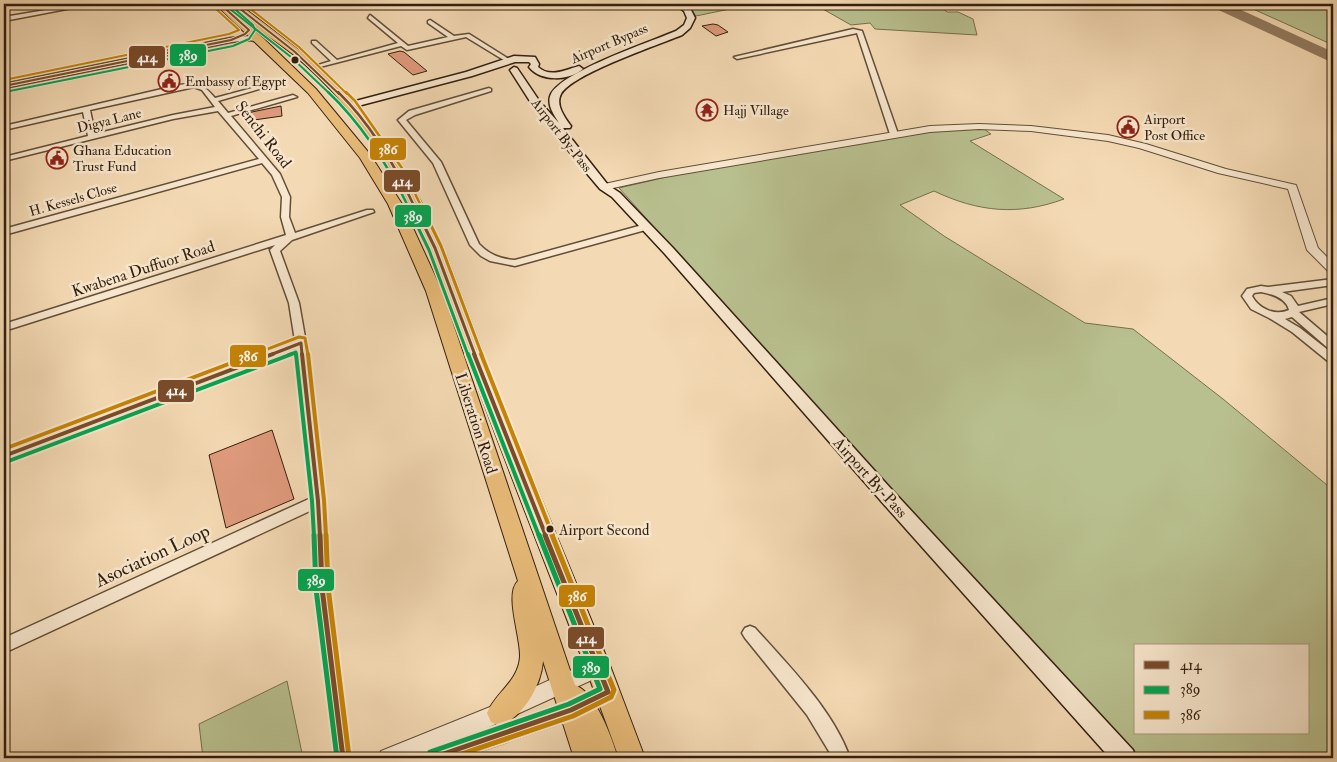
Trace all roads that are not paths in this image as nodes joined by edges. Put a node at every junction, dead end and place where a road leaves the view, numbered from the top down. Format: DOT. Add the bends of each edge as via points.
graph roads {
  1 [pos="90,4"];
  2 [pos="219,4"];
  3 [pos="234,4"];
  4 [pos="671,4"];
  5 [pos="679,4"];
  6 [pos="370,17"];
  7 [pos="4,19"];
  8 [pos="430,22"];
  9 [pos="248,30"];
  10 [pos="453,38"];
  11 [pos="231,40"];
  12 [pos="260,40"];
  13 [pos="314,42"];
  14 [pos="403,44"];
  15 [pos="737,57"];
  16 [pos="335,62"];
  17 [pos="509,66"];
  18 [pos="314,68"];
  19 [pos="580,69"];
  20 [pos="300,79"];
  21 [pos="277,83"];
  22 [pos="4,86"];
  23 [pos="489,90"];
  24 [pos="293,97"];
  25 [pos="214,100"];
  26 [pos="351,105"];
  27 [pos="86,108"];
  28 [pos="224,111"];
  29 [pos="554,115"];
  30 [pos="4,128"];
  31 [pos="894,134"];
  32 [pos="92,137"];
  33 [pos="4,159"];
  34 [pos="264,160"];
  35 [pos="611,189"];
  36 [pos="370,212"];
  37 [pos="646,227"];
  38 [pos="4,232"];
  39 [pos="291,236"];
  40 [pos="1333,269"];
  41 [pos="1333,282"];
  42 [pos="1267,290"];
  43 [pos="1333,301"];
  44 [pos="1294,312"];
  45 [pos="1266,313"];
  46 [pos="4,328"];
  47 [pos="300,343"];
  48 [pos="1333,346"];
  49 [pos="1333,359"];
  50 [pos="4,456"];
  51 [pos="318,501"];
  52 [pos="526,576"];
  53 [pos="750,633"];
  54 [pos="4,646"];
  55 [pos="598,667"];
  56 [pos="562,684"];
  57 [pos="608,692"];
  58 [pos="576,708"];
  59 [pos="500,713"];
  60 [pos="343,758"];
  61 [pos="388,758"];
  62 [pos="432,758"];
  63 [pos="587,758"];
  64 [pos="606,758"];
  65 [pos="632,758"];
  66 [pos="842,758"];
  67 [pos="1125,758"];
  1 -- 7 [label="street"];
  2 -- 9 [label="highway, Liberation Road"];
  3 -- 18 [label="highway, Liberation Road"];
  4 -- 19 [label="main road, Airport Bypass" via="683,15 682,22 675,29"];
  5 -- 29 [label="main road, Airport Bypass" via="690,14 687,26 679,33 565,84 555,98"];
  6 -- 14 [label="street"];
  8 -- 10 [label="street"];
  9 -- 11 [label="street"];
  9 -- 12 [label="highway, Liberation Road"];
  10 -- 14 [label="street" via="408,49"];
  10 -- 17 [label="street" via="468,35"];
  11 -- 12 [label="street"];
  11 -- 22 [label="street"];
  12 -- 20 [label="highway, Liberation Road"];
  13 -- 16 [label="street"];
  14 -- 16 [label="street"];
  15 -- 31 [label="street" via="859,31"];
  16 -- 18 [label="street"];
  17 -- 19 [label="main road" via="532,67 539,74 550,76"];
  17 -- 26 [label="main road"];
  17 -- 29 [label="main road, Airport By-Pass" via="536,104"];
  18 -- 26 [label="highway, Liberation Road"];
  19 -- 29 [label="main road, Airport Bypass" via="549,91 545,103"];
  20 -- 26 [label="highway" via="318,86 337,104"];
  20 -- 52 [label="highway, Liberation Road" via="365,156 395,204 414,245 434,291"];
  21 -- 25 [label="street"];
  23 -- 37 [label="street" via="412,113 402,120 437,162 475,246 485,256 499,262 515,263"];
  24 -- 28 [label="street, Digya Lane"];
  25 -- 27 [label="street, Senchi Road" via="201,86 191,85"];
  25 -- 28 [label="street, Senchi Road"];
  26 -- 55 [label="highway, Liberation Road" via="400,174 435,248"];
  27 -- 30 [label="street, Senchi Road"];
  27 -- 32 [label="street"];
  28 -- 32 [label="street, Digya Lane" via="173,117"];
  28 -- 34 [label="street, Senchi Road"];
  29 -- 35 [label="main road, Airport By-Pass"];
  31 -- 35 [label="street"];
  31 -- 40 [label="street" via="953,126 1075,134 1129,143 1223,171 1292,187 1313,250"];
  32 -- 33 [label="street, Digya Lane"];
  34 -- 38 [label="street, H. Kessels Close"];
  34 -- 39 [label="street, Senchi Road" via="284,190 285,217"];
  35 -- 37 [label="main road, Airport By-Pass"];
  36 -- 39 [label="street, Kwabena Duffuor Road"];
  37 -- 67 [label="main road, Airport By-Pass"];
  39 -- 46 [label="street, Kwabena Duffuor Road"];
  39 -- 47 [label="street" via="274,250 294,303"];
  41 -- 42 [label="street"];
  42 -- 44 [label="street" via="1287,299"];
  42 -- 45 [label="street" via="1251,291 1247,296 1250,303"];
  43 -- 44 [label="street"];
  44 -- 45 [label="street" via="1282,316"];
  44 -- 48 [label="street"];
  45 -- 49 [label="street" via="1296,330"];
  47 -- 50 [label="street"];
  47 -- 51 [label="street"];
  51 -- 54 [label="street, Asociation Loop"];
  51 -- 60 [label="street" via="322,588"];
  52 -- 56 [label="highway, Liberation Road"];
  52 -- 59 [label="highway" via="524,606 532,660 524,686"];
  53 -- 66 [label="street" via="788,677 826,729"];
  55 -- 56 [label="street"];
  55 -- 57 [label="highway, Liberation Road"];
  56 -- 58 [label="highway"];
  56 -- 59 [label="street"];
  57 -- 58 [label="street"];
  57 -- 65 [label="highway, Liberation Road"];
  58 -- 62 [label="street"];
  58 -- 63 [label="highway"];
  58 -- 64 [label="highway" via="599,740"];
  59 -- 61 [label="street"];
}
